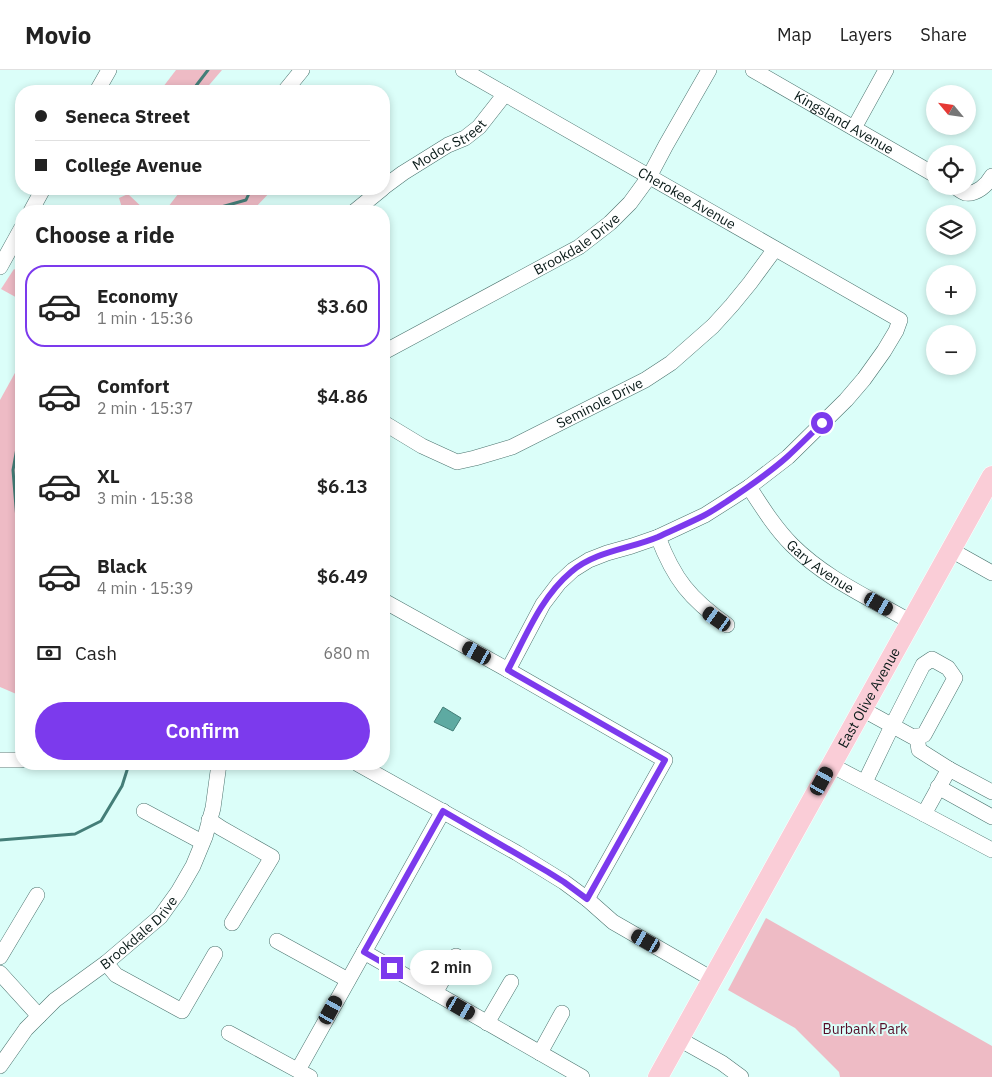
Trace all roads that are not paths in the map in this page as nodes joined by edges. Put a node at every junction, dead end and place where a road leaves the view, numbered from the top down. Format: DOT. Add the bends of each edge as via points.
graph roads {
  1 [pos="109,70"];
  2 [pos="302,70"];
  3 [pos="463,70"];
  4 [pos="709,70"];
  5 [pos="753,70"];
  6 [pos="886,70"];
  7 [pos="100,85"];
  8 [pos="290,85"];
  9 [pos="505,94"];
  10 [pos="854,128"];
  11 [pos="926,170"];
  12 [pos="992,176"];
  13 [pos="649,177"];
  14 [pos="390,182"];
  15 [pos="976,191"];
  16 [pos="374,195"];
  17 [pos="362,205"];
  18 [pos="15,240"];
  19 [pos="775,249"];
  20 [pos="0,267"];
  21 [pos="390,349"];
  22 [pos="390,427"];
  23 [pos="992,476"];
  24 [pos="749,487"];
  25 [pos="658,537"];
  26 [pos="951,550"];
  27 [pos="992,573"];
  28 [pos="390,604"];
  29 [pos="911,622"];
  30 [pos="727,625"];
  31 [pos="508,670"];
  32 [pos="862,708"];
  33 [pos="892,726"];
  34 [pos="917,737"];
  35 [pos="0,760"];
  36 [pos="15,760"];
  37 [pos="831,765"];
  38 [pos="949,769"];
  39 [pos="218,770"];
  40 [pos="369,770"];
  41 [pos="865,782"];
  42 [pos="938,787"];
  43 [pos="992,792"];
  44 [pos="144,811"];
  45 [pos="443,811"];
  46 [pos="924,814"];
  47 [pos="992,816"];
  48 [pos="209,820"];
  49 [pos="202,842"];
  50 [pos="992,850"];
  51 [pos="37,895"];
  52 [pos="587,899"];
  53 [pos="232,922"];
  54 [pos="277,941"];
  55 [pos="364,952"];
  56 [pos="215,954"];
  57 [pos="456,956"];
  58 [pos="0,957"];
  59 [pos="106,962"];
  60 [pos="0,973"];
  61 [pos="712,979"];
  62 [pos="348,980"];
  63 [pos="511,982"];
  64 [pos="435,993"];
  65 [pos="562,1013"];
  66 [pos="39,1016"];
  67 [pos="487,1023"];
  68 [pos="229,1033"];
  69 [pos="679,1039"];
  70 [pos="540,1053"];
  71 [pos="0,1066"];
  72 [pos="0,1073"];
  73 [pos="304,1074"];
  74 [pos="8,1077"];
  75 [pos="582,1077"];
  76 [pos="658,1077"];
  77 [pos="741,1077"];
  1 -- 7 [label="street"];
  2 -- 8 [label="street"];
  3 -- 9 [label="street, Cherokee Avenue"];
  4 -- 13 [label="street, Brookdale Drive"];
  5 -- 10 [label="street, Kingsland Avenue"];
  6 -- 10 [label="street"];
  9 -- 13 [label="street, Cherokee Avenue"];
  9 -- 14 [label="street, Modoc Street" via="480,128"];
  10 -- 11 [label="street, Kingsland Avenue"];
  12 -- 15 [label="street"];
  13 -- 19 [label="street, Cherokee Avenue"];
  13 -- 21 [label="street, Brookdale Drive" via="630,203 580,247"];
  16 -- 17 [label="street, Modoc Street"];
  18 -- 20 [label="street"];
  19 -- 22 [label="street, Seminole Drive" via="732,305 671,363 645,380 512,447 457,462"];
  19 -- 24 [label="street, Cherokee Avenue" via="900,320 884,351 846,400 788,457"];
  23 -- 26 [label="main road, East Olive Avenue"];
  24 -- 25 [label="street" via="705,515"];
  24 -- 29 [label="street, Gary Avenue" via="791,544 813,564"];
  25 -- 30 [label="street" via="677,578 697,602"];
  25 -- 31 [label="street" via="607,553 572,570 543,604"];
  26 -- 27 [label="street"];
  26 -- 29 [label="main road, East Olive Avenue"];
  28 -- 31 [label="street"];
  29 -- 32 [label="main road, East Olive Avenue"];
  31 -- 52 [label="street" via="665,760"];
  32 -- 33 [label="street"];
  32 -- 37 [label="main road, East Olive Avenue"];
  33 -- 34 [label="street"];
  33 -- 34 [label="street" via="924,665 932,659 948,668 955,678 924,736"];
  33 -- 41 [label="street"];
  34 -- 38 [label="street" via="919,750"];
  35 -- 36 [label="street"];
  37 -- 41 [label="street"];
  37 -- 61 [label="main road, East Olive Avenue"];
  38 -- 42 [label="street"];
  38 -- 43 [label="street"];
  39 -- 48 [label="street, Brookdale Drive"];
  40 -- 45 [label="street"];
  41 -- 46 [label="street"];
  42 -- 46 [label="street"];
  42 -- 47 [label="street"];
  44 -- 49 [label="street"];
  45 -- 52 [label="street" via="548,872"];
  45 -- 55 [label="street"];
  46 -- 50 [label="street"];
  48 -- 49 [label="street, Brookdale Drive"];
  48 -- 53 [label="street" via="272,857"];
  49 -- 59 [label="street, Brookdale Drive" via="193,866 160,917"];
  51 -- 58 [label="street"];
  52 -- 61 [label="street" via="613,922"];
  54 -- 62 [label="street"];
  55 -- 62 [label="street"];
  55 -- 64 [label="street"];
  56 -- 59 [label="street" via="182,1011 116,974"];
  57 -- 64 [label="street"];
  59 -- 66 [label="street, Brookdale Drive"];
  60 -- 66 [label="street"];
  61 -- 69 [label="main road, East Olive Avenue"];
  62 -- 73 [label="street"];
  63 -- 67 [label="street"];
  64 -- 67 [label="street"];
  65 -- 70 [label="street"];
  66 -- 71 [label="street, Brookdale Drive"];
  67 -- 70 [label="street"];
  68 -- 73 [label="street"];
  69 -- 76 [label="main road, East Olive Avenue"];
  69 -- 77 [label="street"];
  70 -- 75 [label="street"];
  72 -- 74 [label="street"];
}
